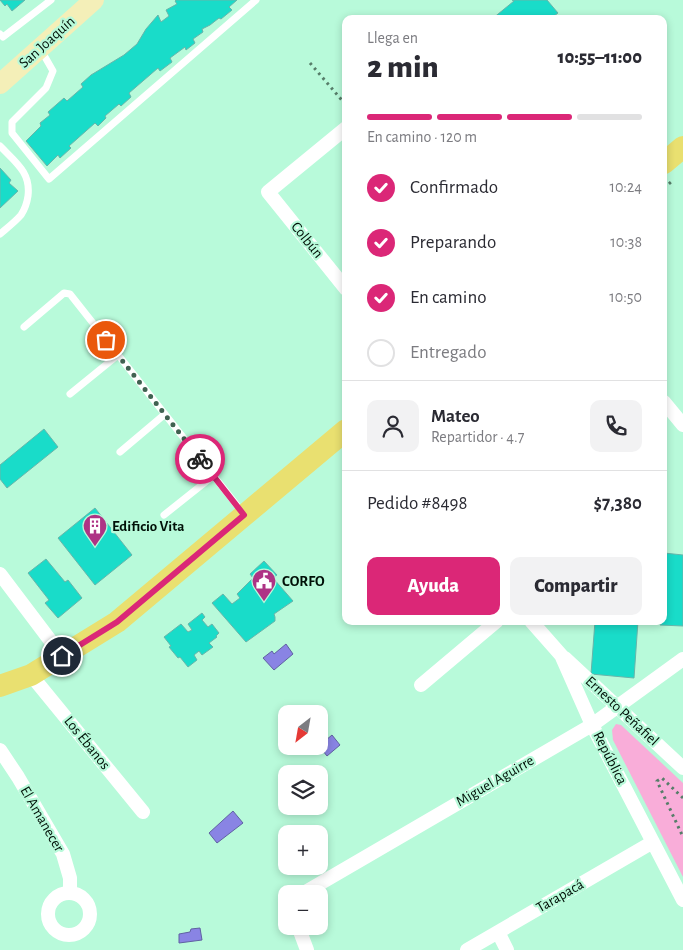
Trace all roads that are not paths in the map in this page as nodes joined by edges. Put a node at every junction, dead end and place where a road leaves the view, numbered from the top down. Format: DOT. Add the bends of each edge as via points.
graph roads {
  1 [pos="51,0"];
  2 [pos="94,0"];
  3 [pos="256,0"];
  4 [pos="0,34"];
  5 [pos="40,48"];
  6 [pos="0,84"];
  7 [pos="342,131"];
  8 [pos="0,146"];
  9 [pos="683,148"];
  10 [pos="667,161"];
  11 [pos="0,234"];
  12 [pos="342,284"];
  13 [pos="24,327"];
  14 [pos="118,355"];
  15 [pos="70,394"];
  16 [pos="667,405"];
  17 [pos="165,414"];
  18 [pos="683,424"];
  19 [pos="342,433"];
  20 [pos="120,452"];
  21 [pos="213,476"];
  22 [pos="164,515"];
  23 [pos="244,515"];
  24 [pos="0,574"];
  25 [pos="492,625"];
  26 [pos="535,625"];
  27 [pos="561,654"];
  28 [pos="62,656"];
  29 [pos="683,659"];
  30 [pos="31,675"];
  31 [pos="421,685"];
  32 [pos="0,686"];
  33 [pos="617,706"];
  34 [pos="592,724"];
  35 [pos="0,750"];
  36 [pos="683,768"];
  37 [pos="143,812"];
  38 [pos="653,842"];
  39 [pos="317,885"];
  40 [pos="70,893"];
  41 [pos="683,900"];
  42 [pos="498,932"];
  43 [pos="301,935"];
  44 [pos="307,950"];
  45 [pos="467,950"];
  46 [pos="507,950"];
  1 -- 4 [label="lane" via="3,37"];
  2 -- 5 [label="main road, San Joaquín"];
  3 -- 5 [label="lane" via="49,179 12,133 12,122 46,88 53,71"];
  5 -- 6 [label="main road, San Joaquín"];
  7 -- 12 [label="street, Colbún" via="268,192"];
  8 -- 11 [label="lane" via="23,171 28,190 21,214"];
  9 -- 10 [label="main road"];
  13 -- 14 [label="lane" via="64,293 70,294"];
  14 -- 15 [label="lane"];
  14 -- 17 [label="lane"];
  16 -- 18 [label="street"];
  17 -- 20 [label="lane"];
  17 -- 21 [label="lane"];
  19 -- 23 [label="main road"];
  21 -- 22 [label="lane"];
  21 -- 23 [label="lane"];
  23 -- 28 [label="main road" via="117,622"];
  24 -- 28 [label="street"];
  25 -- 31 [label="street"];
  26 -- 27 [label="street, República"];
  27 -- 33 [label="street, Ernesto Peñafiel"];
  27 -- 34 [label="street, República"];
  28 -- 30 [label="main road"];
  29 -- 33 [label="street, Miguel Aguirre"];
  30 -- 32 [label="main road"];
  30 -- 37 [label="street, Los Ébanos"];
  33 -- 34 [label="street, Miguel Aguirre"];
  33 -- 36 [label="street, Ernesto Peñafiel"];
  34 -- 38 [label="street, República"];
  34 -- 39 [label="street, Miguel Aguirre"];
  35 -- 40 [label="street, El Amanecer" via="63,854 70,878"];
  38 -- 41 [label="street, República"];
  38 -- 42 [label="street, Tarapacá"];
  42 -- 45 [label="street, Tarapacá"];
  42 -- 46 [label="street"];
  43 -- 44 [label="street"];
}
